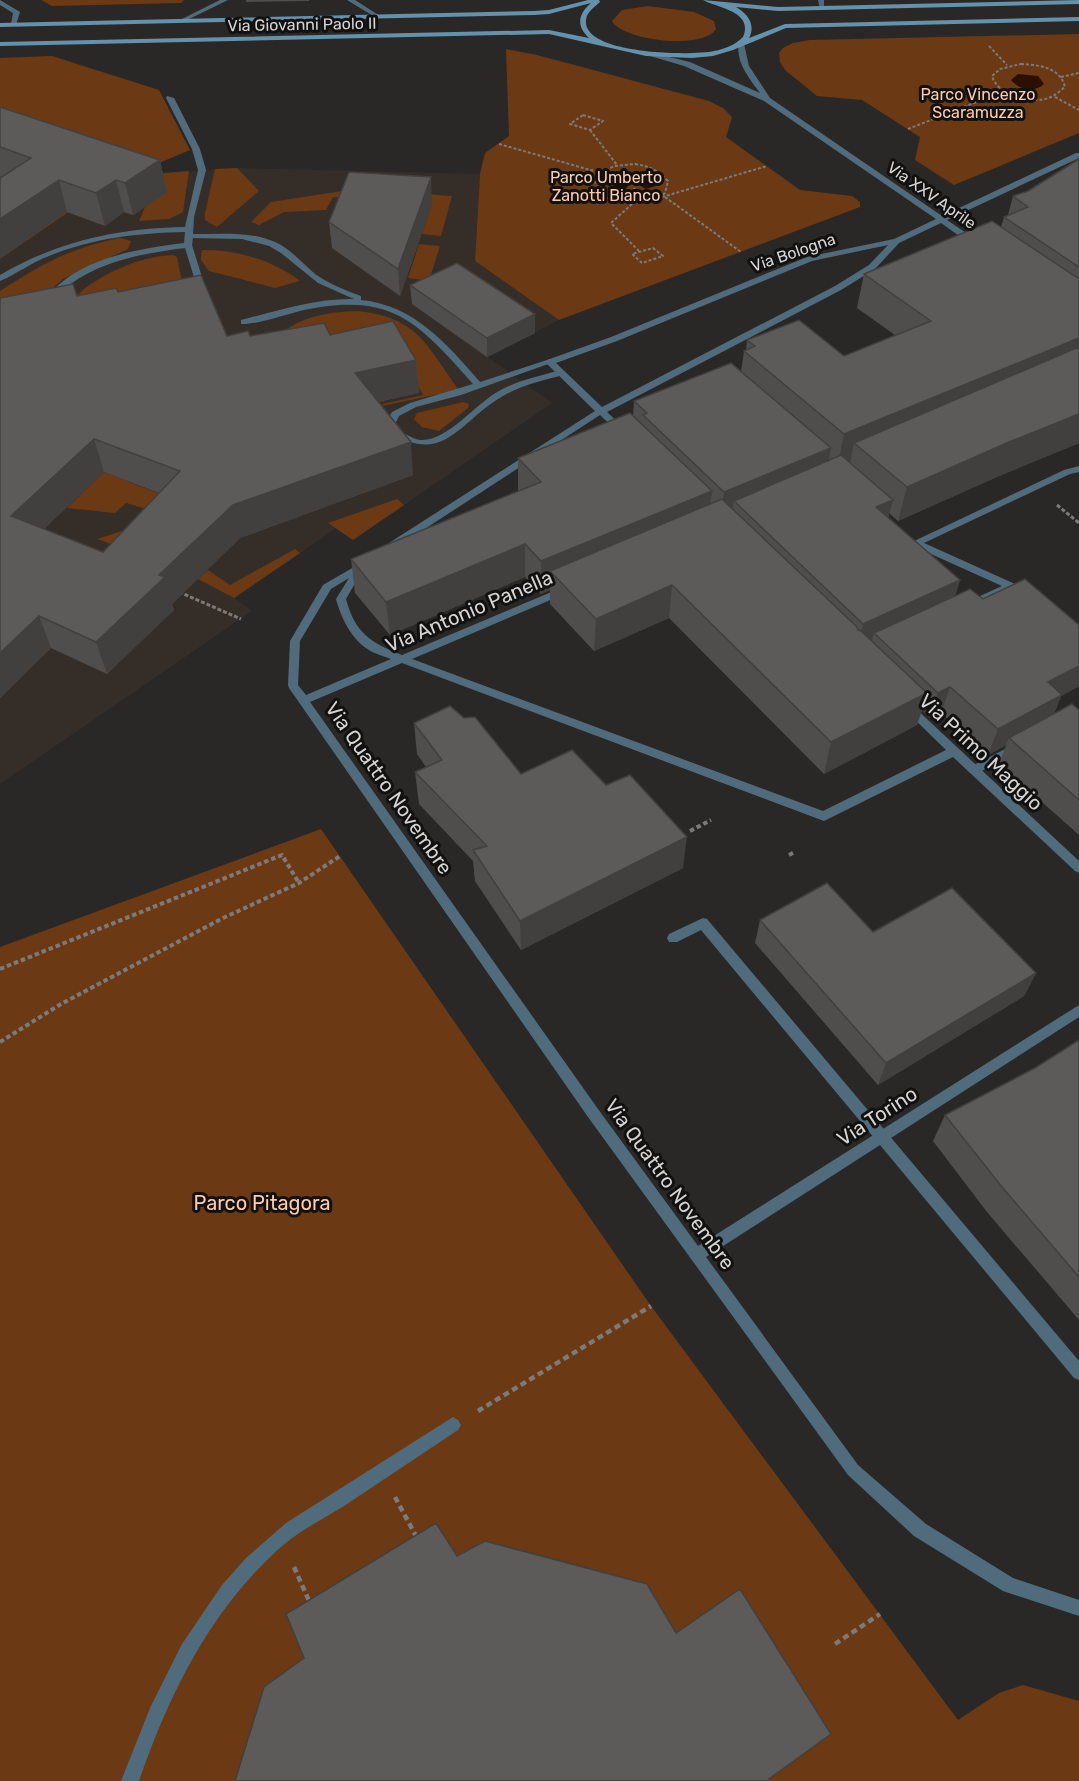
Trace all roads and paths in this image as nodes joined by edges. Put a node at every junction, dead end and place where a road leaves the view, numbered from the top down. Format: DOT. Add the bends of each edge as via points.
graph roads {
  1 [pos="225,0"];
  2 [pos="350,0"];
  3 [pos="598,0"];
  4 [pos="706,0"];
  5 [pos="0,2"];
  6 [pos="1079,2"];
  7 [pos="721,4"];
  8 [pos="821,4"];
  9 [pos="377,16"];
  10 [pos="1079,18"];
  11 [pos="181,21"];
  12 [pos="14,24"];
  13 [pos="0,25"];
  14 [pos="603,43"];
  15 [pos="987,43"];
  16 [pos="0,44"];
  17 [pos="741,44"];
  18 [pos="634,50"];
  19 [pos="1007,65"];
  20 [pos="1079,73"];
  21 [pos="1060,77"];
  22 [pos="1002,92"];
  23 [pos="1054,97"];
  24 [pos="170,98"];
  25 [pos="767,99"];
  26 [pos="1079,110"];
  27 [pos="908,129"];
  28 [pos="590,130"];
  29 [pos="499,144"];
  30 [pos="1079,155"];
  31 [pos="618,165"];
  32 [pos="767,166"];
  33 [pos="597,173"];
  34 [pos="615,177"];
  35 [pos="634,188"];
  36 [pos="664,196"];
  37 [pos="650,201"];
  38 [pos="634,203"];
  39 [pos="940,219"];
  40 [pos="189,237"];
  41 [pos="896,241"];
  42 [pos="639,251"];
  43 [pos="986,251"];
  44 [pos="741,252"];
  45 [pos="0,278"];
  46 [pos="202,291"];
  47 [pos="365,300"];
  48 [pos="45,307"];
  49 [pos="244,322"];
  50 [pos="701,359"];
  51 [pos="550,362"];
  52 [pos="710,367"];
  53 [pos="561,373"];
  54 [pos="479,386"];
  55 [pos="601,411"];
  56 [pos="634,444"];
  57 [pos="1079,469"];
  58 [pos="1059,506"];
  59 [pos="1079,523"];
  60 [pos="906,536"];
  61 [pos="915,543"];
  62 [pos="387,549"];
  63 [pos="578,585"];
  64 [pos="1011,586"];
  65 [pos="175,591"];
  66 [pos="1037,603"];
  67 [pos="959,610"];
  68 [pos="241,619"];
  69 [pos="400,659"];
  70 [pos="304,700"];
  71 [pos="904,705"];
  72 [pos="1027,741"];
  73 [pos="954,751"];
  74 [pos="974,770"];
  75 [pos="711,820"];
  76 [pos="690,831"];
  77 [pos="340,856"];
  78 [pos="1079,868"];
  79 [pos="298,883"];
  80 [pos="673,938"];
  81 [pos="0,969"];
  82 [pos="1079,1010"];
  83 [pos="0,1042"];
  84 [pos="881,1137"];
  85 [pos="696,1255"];
  86 [pos="651,1306"];
  87 [pos="1079,1373"];
  88 [pos="453,1425"];
  89 [pos="394,1494"];
  90 [pos="418,1540"];
  91 [pos="293,1565"];
  92 [pos="311,1605"];
  93 [pos="1079,1608"];
  94 [pos="880,1614"];
  95 [pos="835,1644"];
  96 [pos="130,1781"];
  1 -- 11 [label="street"];
  2 -- 9 [label="street"];
  3 -- 9 [label="street, Via Giovanni Paolo II" via="549,12"];
  3 -- 14 [label="street" via="586,10 582,25"];
  4 -- 7 [label="street"];
  5 -- 12 [label="street" via="17,12"];
  6 -- 8 [label="street"];
  7 -- 8 [label="street" via="778,9"];
  7 -- 17 [label="street" via="738,12 748,24 747,38"];
  9 -- 11 [label="street, Via Giovanni Paolo II"];
  10 -- 17 [label="street, Via Giovanni Paolo II" via="785,26"];
  11 -- 12 [label="street, Via Giovanni Paolo II"];
  12 -- 13 [label="street, Via Giovanni Paolo II"];
  14 -- 16 [label="street, Via Giovanni Paolo II" via="549,32"];
  14 -- 18 [label="street, Via Giovanni Paolo II"];
  15 -- 19 [label="path"];
  17 -- 18 [label="street, Via Giovanni Paolo II" via="722,53 694,57"];
  17 -- 25 [label="street" via="744,64"];
  18 -- 25 [label="street" via="687,64"];
  19 -- 21 [label="path" via="1033,65"];
  19 -- 22 [label="path" via="992,73 993,85"];
  20 -- 21 [label="path"];
  21 -- 23 [label="path" via="1065,87"];
  22 -- 23 [label="path" via="1028,99"];
  22 -- 27 [label="path"];
  23 -- 26 [label="path"];
  24 -- 40 [label="street" via="196,149 202,170"];
  25 -- 39 [label="street, Via XXV Aprile"];
  28 -- 28 [label="path" via="603,121 583,115 570,124"];
  28 -- 31 [label="path"];
  29 -- 33 [label="path"];
  30 -- 39 [label="street"];
  31 -- 33 [label="path"];
  31 -- 37 [label="path" via="644,165 664,175 668,188"];
  32 -- 36 [label="path"];
  33 -- 34 [label="path"];
  33 -- 38 [label="path" via="593,181 595,190 604,198"];
  35 -- 38 [label="path"];
  36 -- 37 [label="path"];
  36 -- 44 [label="path"];
  37 -- 38 [label="path"];
  38 -- 42 [label="path" via="611,223"];
  39 -- 41 [label="street"];
  39 -- 43 [label="street, Via XXV Aprile"];
  40 -- 45 [label="street" via="151,230 87,239 21,265"];
  40 -- 46 [label="street"];
  40 -- 47 [label="street" via="272,243 330,287"];
  40 -- 48 [label="street" via="70,279"];
  41 -- 50 [label="street" via="872,267 838,288"];
  41 -- 51 [label="street, Via Bologna" via="810,259"];
  42 -- 42 [label="path" via="632,254 642,263 663,256 653,248"];
  47 -- 49 [label="street" via="318,303"];
  47 -- 54 [label="street" via="382,304 421,324"];
  50 -- 52 [label="street"];
  50 -- 55 [label="street"];
  51 -- 53 [label="street"];
  51 -- 54 [label="street, Via Bologna"];
  53 -- 54 [label="street, Via Bologna" via="522,382 493,398 445,437 429,443 413,443 392,429 395,414 413,405"];
  53 -- 55 [label="street"];
  55 -- 56 [label="street"];
  55 -- 62 [label="street"];
  57 -- 61 [label="street"];
  58 -- 59 [label="path"];
  60 -- 61 [label="street"];
  61 -- 64 [label="street"];
  63 -- 69 [label="street, Via Antonio Panella"];
  64 -- 66 [label="street"];
  64 -- 67 [label="street"];
  65 -- 68 [label="path"];
  69 -- 70 [label="street, Via Antonio Panella"];
  69 -- 70 [label="street, Via Antonio Panella" via="373,648 356,633 345,616 341,599 350,583 377,555 327,587 296,641 293,685"];
  69 -- 73 [label="street" via="824,816"];
  70 -- 85 [label="street, Via Quattro Novembre"];
  71 -- 73 [label="street, Via Primo Maggio"];
  72 -- 74 [label="street"];
  73 -- 74 [label="street, Via Primo Maggio"];
  74 -- 78 [label="street, Via Primo Maggio"];
  75 -- 76 [label="path"];
  77 -- 79 [label="path"];
  79 -- 81 [label="path" via="282,855"];
  79 -- 83 [label="path" via="61,1004"];
  80 -- 84 [label="street" via="703,923"];
  82 -- 84 [label="street, Via Torino"];
  84 -- 85 [label="street, Via Torino"];
  84 -- 87 [label="street"];
  85 -- 93 [label="street, Via Quattro Novembre" via="853,1470 920,1530 1009,1585"];
  86 -- 88 [label="path"];
  88 -- 96 [label="street" via="279,1538 239,1578 205,1619 176,1668 147,1730"];
  89 -- 90 [label="path"];
  91 -- 92 [label="path"];
  94 -- 95 [label="path"];
}
